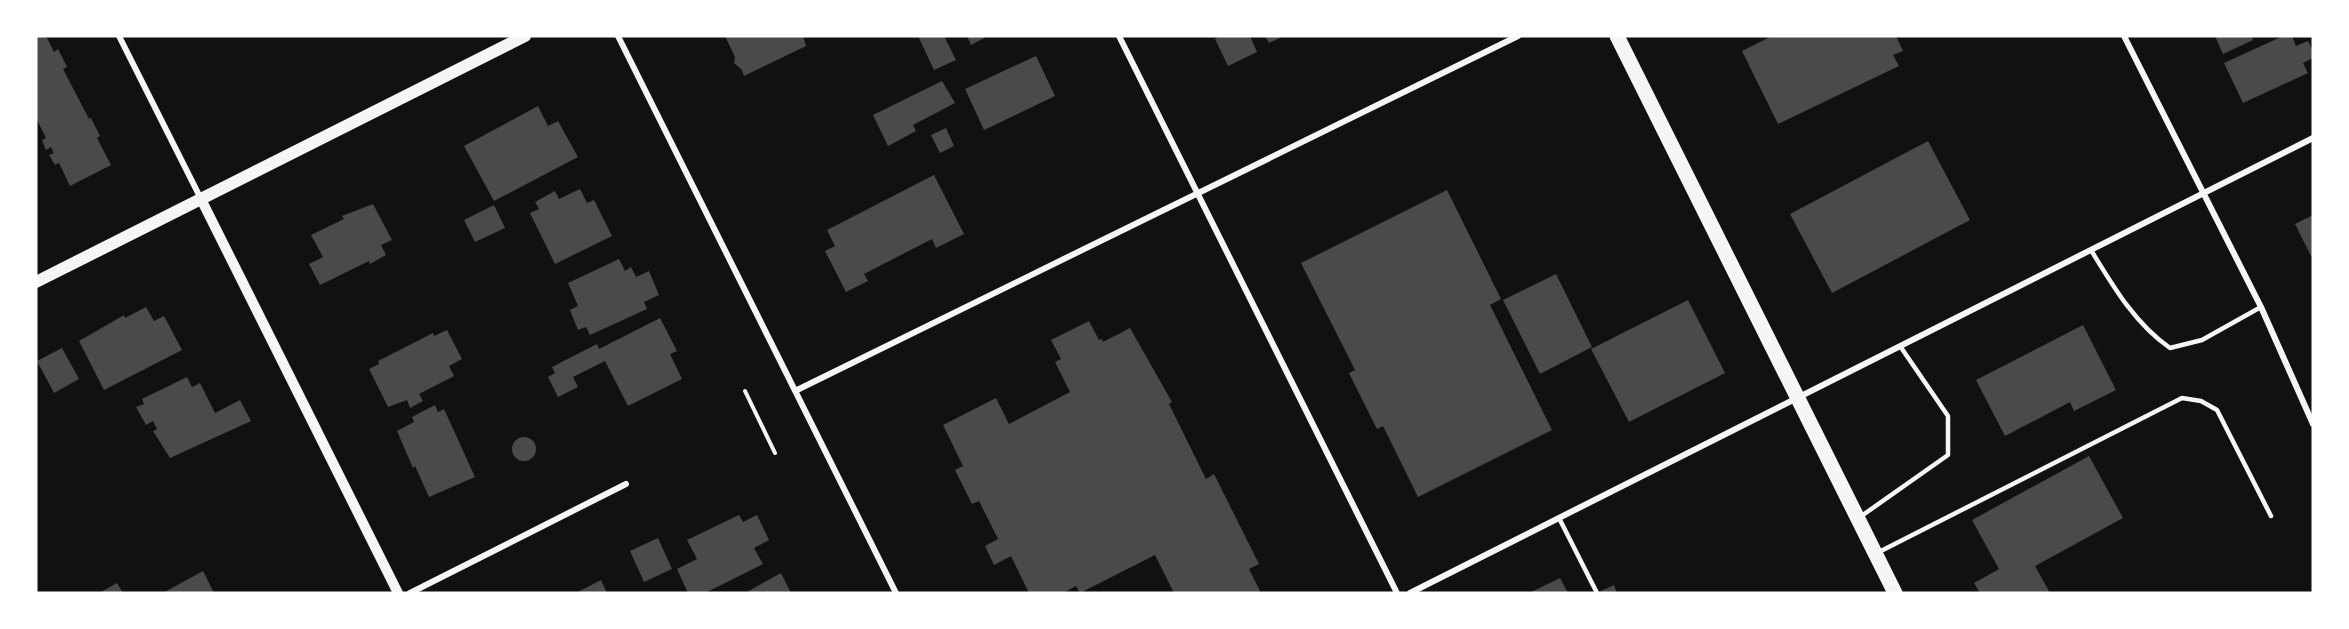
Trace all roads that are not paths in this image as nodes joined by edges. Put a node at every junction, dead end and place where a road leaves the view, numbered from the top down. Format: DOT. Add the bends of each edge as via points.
graph roads {
  1 [pos="119,36"];
  2 [pos="525,36"];
  3 [pos="618,36"];
  4 [pos="1119,36"];
  5 [pos="1518,36"];
  6 [pos="1617,36"];
  7 [pos="2124,36"];
  8 [pos="2313,138"];
  9 [pos="1197,194"];
  10 [pos="2204,194"];
  11 [pos="201,199"];
  12 [pos="2091,250"];
  13 [pos="36,282"];
  14 [pos="2261,307"];
  15 [pos="1900,346"];
  16 [pos="795,392"];
  17 [pos="1797,398"];
  18 [pos="2313,423"];
  19 [pos="626,484"];
  20 [pos="2271,516"];
  21 [pos="1559,518"];
  22 [pos="1857,519"];
  23 [pos="1875,554"];
  24 [pos="398,593"];
  25 [pos="410,593"];
  26 [pos="896,593"];
  27 [pos="1397,593"];
  28 [pos="1410,593"];
  29 [pos="1597,593"];
  30 [pos="1894,593"];
  1 -- 11 [label="street"];
  2 -- 11 [label="main road"];
  3 -- 16 [label="street"];
  4 -- 9 [label="street"];
  5 -- 9 [label="street"];
  6 -- 17 [label="main road"];
  7 -- 10 [label="street"];
  8 -- 10 [label="street"];
  9 -- 16 [label="street"];
  9 -- 27 [label="street"];
  10 -- 12 [label="street"];
  10 -- 14 [label="street"];
  11 -- 13 [label="main road"];
  11 -- 24 [label="street"];
  12 -- 14 [label="lane" via="2134,315 2170,348 2202,340"];
  12 -- 15 [label="street"];
  14 -- 18 [label="street"];
  15 -- 17 [label="street"];
  15 -- 22 [label="lane" via="1948,416 1948,455"];
  16 -- 26 [label="street"];
  17 -- 21 [label="street"];
  17 -- 22 [label="main road"];
  19 -- 25 [label="street"];
  20 -- 23 [label="lane" via="2217,410 2201,401 2182,398"];
  21 -- 28 [label="street"];
  21 -- 29 [label="lane"];
  22 -- 23 [label="main road"];
  23 -- 30 [label="main road"];
}
